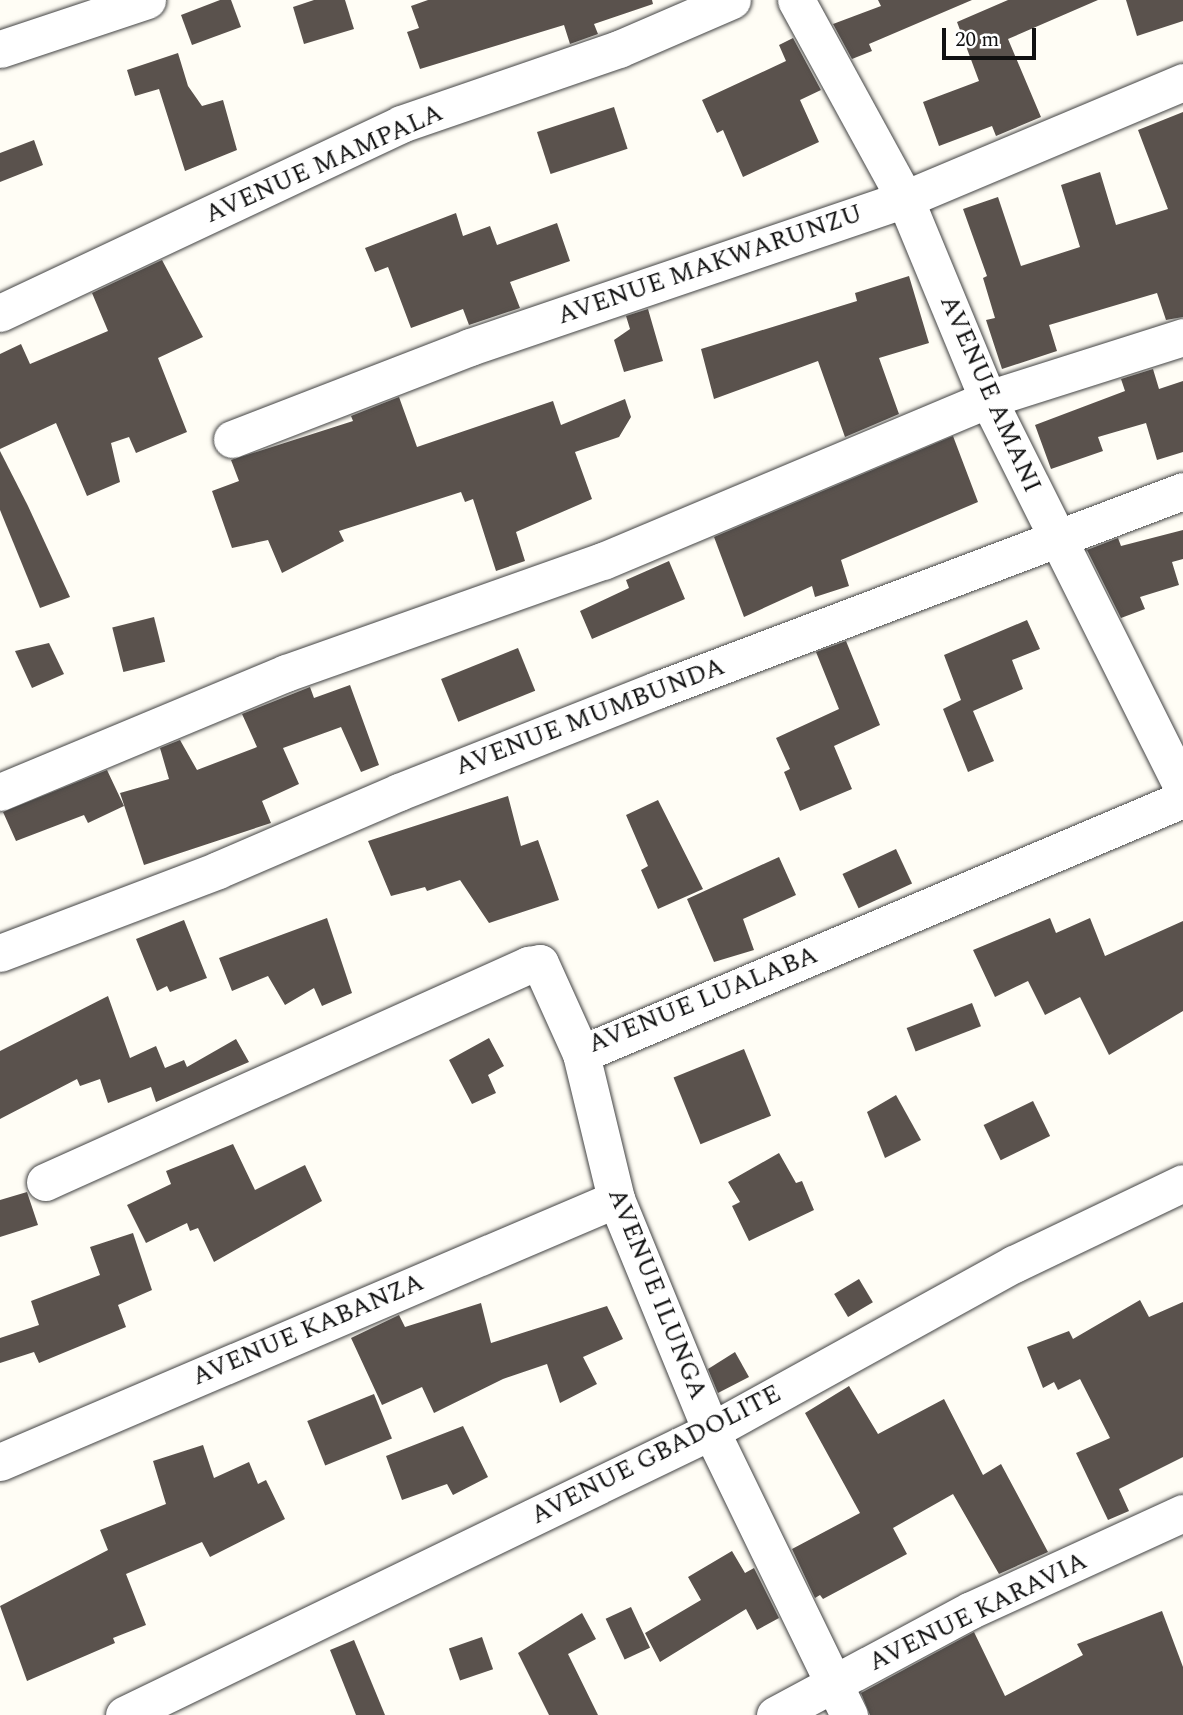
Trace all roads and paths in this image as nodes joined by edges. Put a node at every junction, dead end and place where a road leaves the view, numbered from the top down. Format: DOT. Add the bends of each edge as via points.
graph roads {
  1 [pos="147,0"];
  2 [pos="732,0"];
  3 [pos="796,0"];
  4 [pos="0,48"];
  5 [pos="1183,82"];
  6 [pos="905,199"];
  7 [pos="0,313"];
  8 [pos="1183,337"];
  9 [pos="988,399"];
  10 [pos="232,439"];
  11 [pos="1183,491"];
  12 [pos="1055,537"];
  13 [pos="1183,789"];
  14 [pos="0,792"];
  15 [pos="1183,799"];
  16 [pos="0,953"];
  17 [pos="581,1054"];
  18 [pos="45,1182"];
  19 [pos="1183,1183"];
  20 [pos="616,1199"];
  21 [pos="711,1431"];
  22 [pos="0,1462"];
  23 [pos="1183,1513"];
  24 [pos="842,1699"];
  25 [pos="124,1715"];
  26 [pos="775,1715"];
  1 -- 4 [label="street"];
  2 -- 7 [label="street, AVENUE MAMPALA" via="619,49 401,124"];
  3 -- 6 [label="street, AVENUE AMANI"];
  5 -- 6 [label="street, AVENUE MAKWARUNZU"];
  6 -- 9 [label="street, AVENUE AMANI"];
  6 -- 10 [label="street, AVENUE MAKWARUNZU" via="470,347"];
  8 -- 9 [label="street"];
  9 -- 12 [label="street, AVENUE AMANI"];
  9 -- 14 [label="street" via="603,561 286,673"];
  11 -- 12 [label="street, AVENUE MUMBUNDA"];
  12 -- 13 [label="street, AVENUE AMANI"];
  12 -- 16 [label="street, AVENUE MUMBUNDA" via="631,700 218,870"];
  15 -- 17 [label="street, AVENUE LUALABA"];
  17 -- 18 [label="street, AVENUE LUALABA" via="544,968 534,963"];
  17 -- 20 [label="street, AVENUE ILUNGA"];
  19 -- 21 [label="street, AVENUE GBADOLITE" via="1014,1264"];
  20 -- 21 [label="street, AVENUE ILUNGA"];
  20 -- 22 [label="street, AVENUE KABANZA"];
  21 -- 24 [label="street, AVENUE ILUNGA"];
  21 -- 25 [label="street, AVENUE GBADOLITE"];
  23 -- 24 [label="street, AVENUE KARAVIA" via="971,1611"];
  24 -- 26 [label="street, AVENUE KARAVIA"];
}
